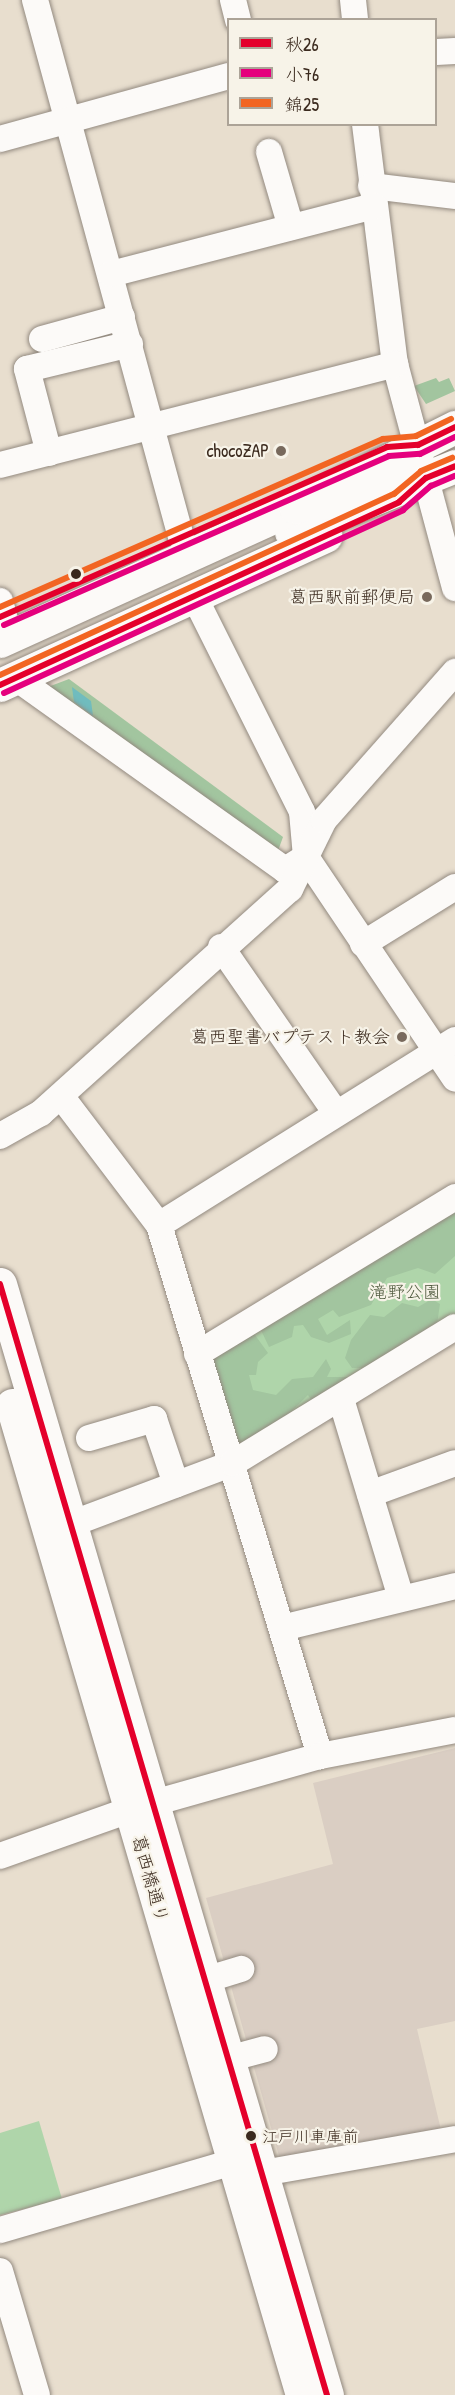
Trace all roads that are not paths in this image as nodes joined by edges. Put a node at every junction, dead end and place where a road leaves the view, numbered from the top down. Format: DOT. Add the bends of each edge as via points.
graph roads {
  1 [pos="35,0"];
  2 [pos="233,0"];
  3 [pos="353,0"];
  4 [pos="238,18"];
  5 [pos="355,18"];
  6 [pos="455,51"];
  7 [pos="437,52"];
  8 [pos="227,76"];
  9 [pos="67,121"];
  10 [pos="365,126"];
  11 [pos="0,140"];
  12 [pos="269,152"];
  13 [pos="372,196"];
  14 [pos="455,196"];
  15 [pos="291,227"];
  16 [pos="111,274"];
  17 [pos="122,317"];
  18 [pos="42,339"];
  19 [pos="130,344"];
  20 [pos="395,364"];
  21 [pos="152,427"];
  22 [pos="455,427"];
  23 [pos="418,445"];
  24 [pos="49,453"];
  25 [pos="0,465"];
  26 [pos="440,472"];
  27 [pos="299,517"];
  28 [pos="181,537"];
  29 [pos="455,588"];
  30 [pos="194,596"];
  31 [pos="1,619"];
  32 [pos="455,672"];
  33 [pos="5,676"];
  34 [pos="306,856"];
  35 [pos="455,887"];
  36 [pos="363,944"];
  37 [pos="221,947"];
  38 [pos="446,1046"];
  39 [pos="455,1079"];
  40 [pos="61,1096"];
  41 [pos="336,1113"];
  42 [pos="0,1136"];
  43 [pos="455,1197"];
  44 [pos="159,1225"];
  45 [pos="0,1284"];
  46 [pos="455,1327"];
  47 [pos="197,1354"];
  48 [pos="0,1363"];
  49 [pos="340,1399"];
  50 [pos="88,1438"];
  51 [pos="233,1463"];
  52 [pos="455,1463"];
  53 [pos="176,1484"];
  54 [pos="370,1494"];
  55 [pos="71,1524"];
  56 [pos="455,1586"];
  57 [pos="401,1598"];
  58 [pos="282,1628"];
  59 [pos="455,1730"];
  60 [pos="320,1756"];
  61 [pos="140,1807"];
  62 [pos="0,1856"];
  63 [pos="241,1969"];
  64 [pos="205,1980"];
  65 [pos="196,2038"];
  66 [pos="265,2049"];
  67 [pos="228,2058"];
  68 [pos="454,2141"];
  69 [pos="233,2162"];
  70 [pos="263,2174"];
  71 [pos="0,2230"];
  72 [pos="0,2271"];
  73 [pos="37,2395"];
  74 [pos="302,2395"];
  75 [pos="327,2395"];
  1 -- 9 [label="street"];
  2 -- 4 [label="street"];
  3 -- 5 [label="street"];
  6 -- 7 [label="street"];
  8 -- 9 [label="street"];
  9 -- 11 [label="street"];
  9 -- 16 [label="street"];
  10 -- 13 [label="street"];
  12 -- 15 [label="street"];
  13 -- 14 [label="street"];
  13 -- 15 [label="street"];
  13 -- 20 [label="street"];
  15 -- 16 [label="street"];
  16 -- 17 [label="street"];
  17 -- 18 [label="street"];
  17 -- 19 [label="street"];
  19 -- 21 [label="street"];
  19 -- 24 [label="street" via="27,369"];
  20 -- 21 [label="street"];
  20 -- 23 [label="street"];
  21 -- 24 [label="street"];
  21 -- 28 [label="street"];
  22 -- 23 [label="main road"];
  23 -- 26 [label="street"];
  23 -- 27 [label="main road"];
  23 -- 28 [label="main road" via="387,447"];
  24 -- 25 [label="street"];
  26 -- 27 [label="main road"];
  26 -- 29 [label="street"];
  26 -- 30 [label="main road" via="399,502"];
  27 -- 31 [label="main road"];
  27 -- 33 [label="main road"];
  28 -- 31 [label="main road"];
  30 -- 33 [label="main road"];
  30 -- 34 [label="street" via="302,812"];
  32 -- 34 [label="street" via="324,820"];
  33 -- 34 [label="street" via="285,870"];
  34 -- 36 [label="street"];
  34 -- 37 [label="street" via="290,889"];
  35 -- 36 [label="street"];
  36 -- 38 [label="street"];
  37 -- 40 [label="street"];
  37 -- 41 [label="street"];
  38 -- 39 [label="street"];
  38 -- 41 [label="street"];
  40 -- 42 [label="street"];
  40 -- 44 [label="street"];
  41 -- 44 [label="street"];
  43 -- 47 [label="street"];
  44 -- 47 [label="street"];
  45 -- 55 [label="main road, 葛西橋通り"];
  46 -- 49 [label="street"];
  47 -- 51 [label="street"];
  48 -- 61 [label="main road, 葛西橋通り"];
  49 -- 51 [label="street"];
  49 -- 54 [label="street"];
  50 -- 53 [label="street" via="154,1419"];
  51 -- 53 [label="street"];
  51 -- 58 [label="street"];
  52 -- 54 [label="street"];
  53 -- 55 [label="street"];
  54 -- 57 [label="street"];
  55 -- 61 [label="main road, 葛西橋通り"];
  56 -- 57 [label="street"];
  57 -- 58 [label="street"];
  58 -- 60 [label="street"];
  59 -- 60 [label="street"];
  60 -- 61 [label="street"];
  61 -- 62 [label="street"];
  61 -- 64 [label="main road, 葛西橋通り"];
  61 -- 65 [label="main road, 葛西橋通り"];
  63 -- 64 [label="street"];
  64 -- 67 [label="main road, 葛西橋通り"];
  65 -- 67 [label="street"];
  65 -- 69 [label="main road, 葛西橋通り"];
  66 -- 67 [label="street"];
  67 -- 70 [label="main road, 葛西橋通り"];
  68 -- 70 [label="street"];
  69 -- 71 [label="street"];
  69 -- 74 [label="main road, 葛西橋通り"];
  70 -- 75 [label="main road, 葛西橋通り"];
  72 -- 73 [label="street"];
}
